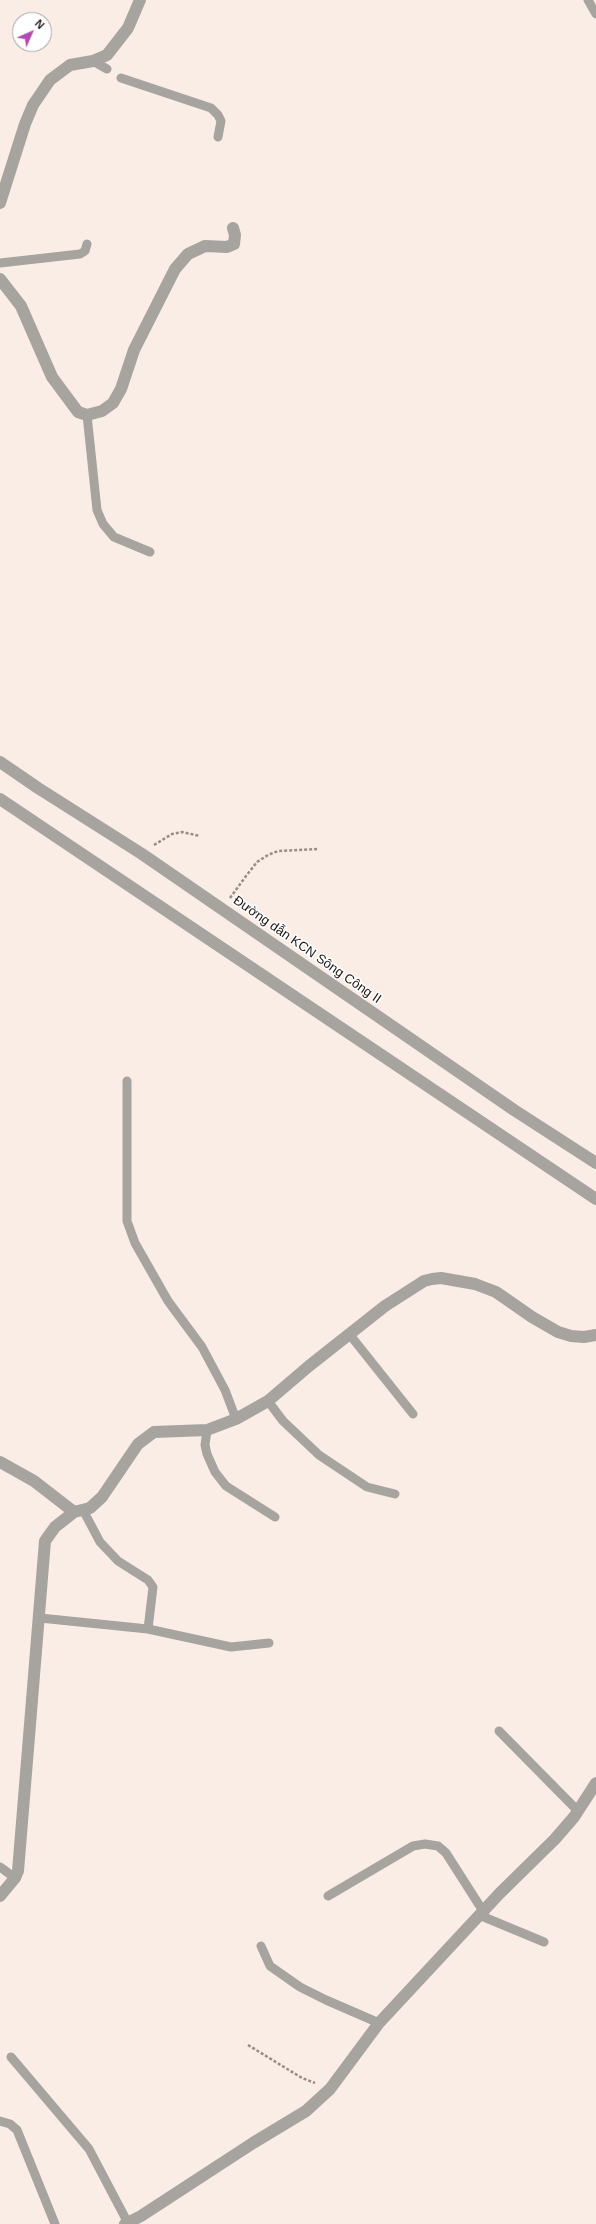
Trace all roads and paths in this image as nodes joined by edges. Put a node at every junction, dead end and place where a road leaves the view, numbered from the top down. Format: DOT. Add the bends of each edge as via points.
graph roads {
  1 [pos="140,0"];
  2 [pos="588,0"];
  3 [pos="596,14"];
  4 [pos="93,61"];
  5 [pos="107,69"];
  6 [pos="121,78"];
  7 [pos="218,137"];
  8 [pos="0,203"];
  9 [pos="233,228"];
  10 [pos="87,244"];
  11 [pos="0,263"];
  12 [pos="0,280"];
  13 [pos="86,415"];
  14 [pos="150,552"];
  15 [pos="0,762"];
  16 [pos="0,799"];
  17 [pos="200,836"];
  18 [pos="320,849"];
  19 [pos="142,854"];
  20 [pos="223,909"];
  21 [pos="127,1081"];
  22 [pos="596,1163"];
  23 [pos="596,1199"];
  24 [pos="350,1335"];
  25 [pos="596,1335"];
  26 [pos="268,1402"];
  27 [pos="413,1414"];
  28 [pos="236,1419"];
  29 [pos="207,1430"];
  30 [pos="0,1462"];
  31 [pos="396,1494"];
  32 [pos="79,1511"];
  33 [pos="275,1517"];
  34 [pos="40,1618"];
  35 [pos="148,1630"];
  36 [pos="269,1643"];
  37 [pos="499,1731"];
  38 [pos="596,1783"];
  39 [pos="578,1810"];
  40 [pos="0,1867"];
  41 [pos="15,1878"];
  42 [pos="0,1896"];
  43 [pos="328,1896"];
  44 [pos="481,1913"];
  45 [pos="544,1942"];
  46 [pos="261,1946"];
  47 [pos="379,2023"];
  48 [pos="248,2044"];
  49 [pos="11,2057"];
  50 [pos="330,2089"];
  51 [pos="0,2121"];
  52 [pos="126,2223"];
  53 [pos="55,2224"];
  1 -- 4 [label="street" via="118,44 107,55"];
  2 -- 3 [label="lane"];
  4 -- 5 [label="lane"];
  4 -- 8 [label="street" via="70,65 61,70 50,80 33,105"];
  6 -- 7 [label="lane" via="211,108 221,121"];
  9 -- 13 [label="street" via="234,244 227,247 205,246 188,254 175,269 134,350 121,389 113,403 102,411"];
  10 -- 11 [label="lane" via="85,251 80,254"];
  12 -- 13 [label="street" via="22,306 52,377 78,412"];
  13 -- 14 [label="lane" via="97,510 103,524 114,537"];
  15 -- 19 [label="street, Đường dẫn KCN Sông Công II"];
  16 -- 23 [label="street"];
  17 -- 19 [label="path" via="182,832 172,834"];
  18 -- 20 [label="path" via="278,851 268,855 257,862"];
  19 -- 20 [label="street, Đường dẫn KCN Sông Công II"];
  20 -- 22 [label="street, Đường dẫn KCN Sông Công II" via="514,1110"];
  21 -- 28 [label="lane" via="127,1221 135,1244 168,1301 202,1347 225,1390"];
  24 -- 25 [label="street" via="385,1306 424,1281 441,1278 475,1284 496,1292 558,1332 571,1336"];
  24 -- 26 [label="street"];
  24 -- 27 [label="lane"];
  26 -- 28 [label="street"];
  26 -- 31 [label="lane" via="283,1421 319,1455 367,1487"];
  28 -- 29 [label="street"];
  29 -- 32 [label="street" via="154,1432 138,1444 102,1498 90,1508"];
  29 -- 33 [label="lane" via="205,1445 215,1472 226,1486"];
  30 -- 32 [label="street"];
  32 -- 34 [label="street" via="55,1527 45,1541"];
  32 -- 35 [label="lane" via="100,1542 118,1561 148,1580 153,1587"];
  34 -- 35 [label="lane"];
  34 -- 41 [label="street" via="18,1871"];
  35 -- 36 [label="lane" via="231,1647"];
  37 -- 39 [label="lane"];
  38 -- 39 [label="street"];
  39 -- 44 [label="street" via="555,1839"];
  40 -- 41 [label="lane"];
  41 -- 42 [label="street"];
  43 -- 44 [label="lane" via="413,1846 425,1844 438,1846 446,1853"];
  44 -- 45 [label="lane"];
  44 -- 47 [label="street"];
  46 -- 47 [label="lane" via="270,1966 300,1987"];
  47 -- 50 [label="street"];
  48 -- 50 [label="path" via="302,2078"];
  49 -- 52 [label="lane" via="89,2148"];
  50 -- 52 [label="street" via="306,2111 252,2142 141,2216"];
  51 -- 53 [label="lane" via="10,2124 17,2130"];
}
